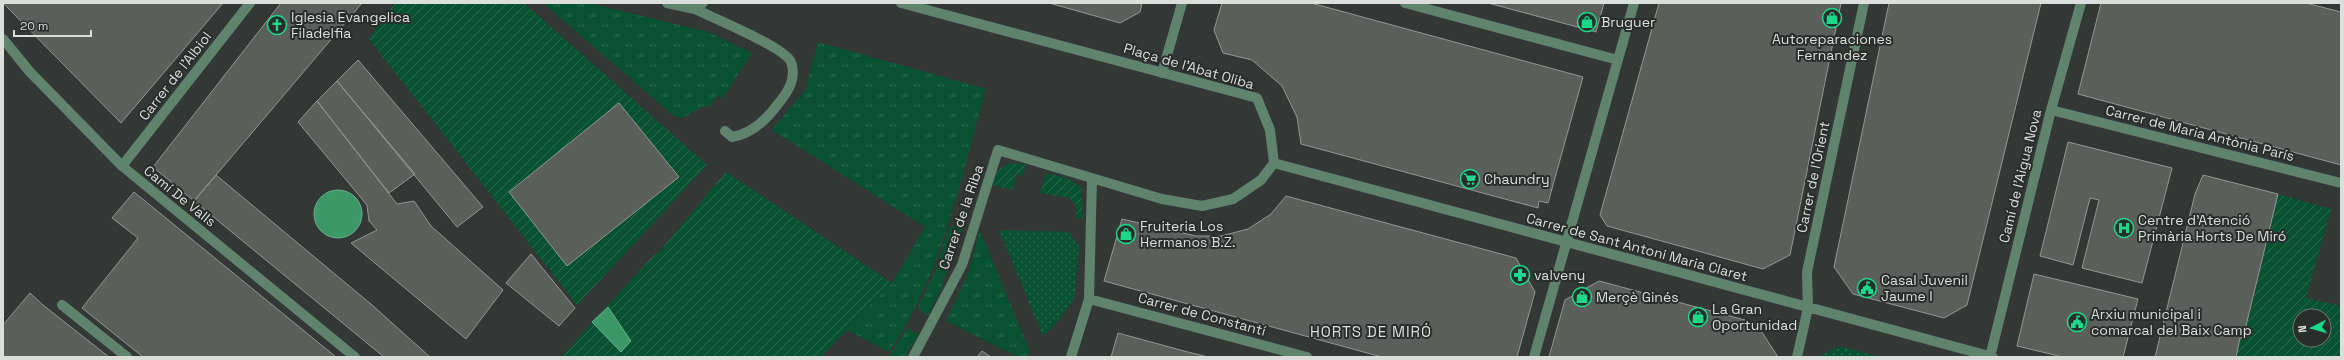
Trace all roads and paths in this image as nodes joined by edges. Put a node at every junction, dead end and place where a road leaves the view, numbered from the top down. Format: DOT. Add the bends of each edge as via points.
graph roads {
  1 [pos="250,3"];
  2 [pos="667,3"];
  3 [pos="900,3"];
  4 [pos="1182,3"];
  5 [pos="1405,3"];
  6 [pos="1634,3"];
  7 [pos="1864,3"];
  8 [pos="2081,3"];
  9 [pos="696,7"];
  10 [pos="928,7"];
  11 [pos="3,39"];
  12 [pos="1618,60"];
  13 [pos="1162,73"];
  14 [pos="2051,110"];
  15 [pos="725,131"];
  16 [pos="1274,164"];
  17 [pos="122,166"];
  18 [pos="1092,178"];
  19 [pos="2341,183"];
  20 [pos="1566,242"];
  21 [pos="1089,299"];
  22 [pos="62,305"];
  23 [pos="1808,308"];
  24 [pos="127,357"];
  25 [pos="355,357"];
  26 [pos="913,357"];
  27 [pos="1071,357"];
  28 [pos="1307,357"];
  29 [pos="1534,357"];
  30 [pos="1797,357"];
  31 [pos="1991,357"];
  1 -- 17 [label="street, Carrer de l'Albiol"];
  2 -- 9 [label="street"];
  3 -- 10 [label="street, Plaça de l'Abat Oliba"];
  4 -- 13 [label="street"];
  5 -- 12 [label="street"];
  6 -- 12 [label="street"];
  7 -- 23 [label="street, Carrer de l'Orient" via="1808,272"];
  8 -- 14 [label="street, Camí de l'Aigua Nova"];
  9 -- 15 [label="street" via="779,50 791,63 793,74 790,87 766,118 754,128 736,136 732,137"];
  10 -- 13 [label="street, Plaça de l'Abat Oliba"];
  11 -- 17 [label="street, Camí De Valls" via="30,72"];
  12 -- 20 [label="street"];
  13 -- 16 [label="street, Plaça de l'Abat Oliba" via="1256,98 1270,130"];
  14 -- 19 [label="street, Carrer de Maria Antònia París"];
  14 -- 31 [label="street, Camí de l'Aigua Nova"];
  16 -- 18 [label="street" via="1261,180 1233,199 1202,206 1162,199"];
  16 -- 20 [label="street, Carrer de Sant Antoni Maria Claret"];
  17 -- 25 [label="street, Camí De Valls"];
  18 -- 21 [label="street"];
  18 -- 26 [label="street, Carrer de la Riba" via="998,150 962,265"];
  20 -- 23 [label="street, Carrer de Sant Antoni Maria Claret"];
  20 -- 29 [label="street"];
  21 -- 27 [label="street"];
  21 -- 28 [label="street, Carrer de Constantí"];
  22 -- 24 [label="street"];
  23 -- 30 [label="street, Carrer de l'Orient"];
  23 -- 31 [label="street, Carrer de Sant Antoni Maria Claret"];
}
